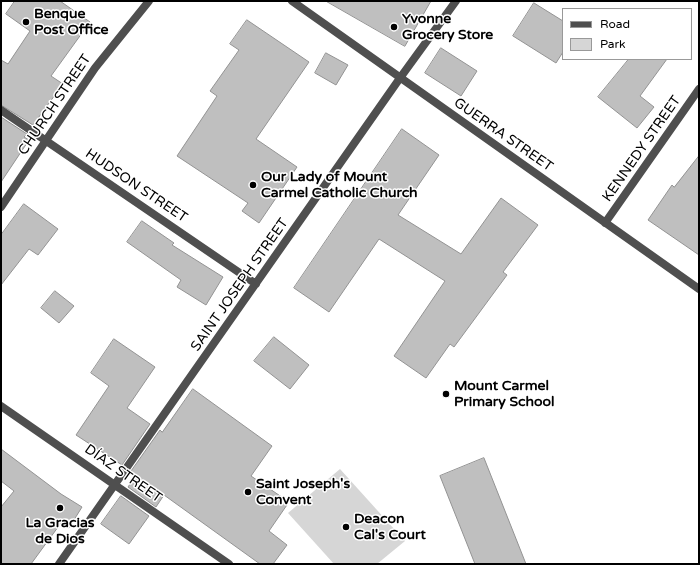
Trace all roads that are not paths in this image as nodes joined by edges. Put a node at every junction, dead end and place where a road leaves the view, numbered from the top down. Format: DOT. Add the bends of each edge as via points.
graph roads {
  1 [pos="150,1"];
  2 [pos="292,1"];
  3 [pos="456,1"];
  4 [pos="400,78"];
  5 [pos="699,89"];
  6 [pos="1,110"];
  7 [pos="46,141"];
  8 [pos="1,207"];
  9 [pos="605,223"];
  10 [pos="256,284"];
  11 [pos="699,289"];
  12 [pos="1,406"];
  13 [pos="116,485"];
  14 [pos="59,564"];
  15 [pos="229,564"];
  1 -- 7 [label="street, CHURCH STREET" via="95,68"];
  2 -- 4 [label="street, GUERRA STREET"];
  3 -- 4 [label="street, SAINT JOSEPH STREET"];
  4 -- 9 [label="street, GUERRA STREET"];
  4 -- 10 [label="street, SAINT JOSEPH STREET"];
  5 -- 9 [label="street, KENNEDY STREET"];
  6 -- 7 [label="street, HUDSON STREET"];
  7 -- 8 [label="street, CHURCH STREET"];
  7 -- 10 [label="street, HUDSON STREET"];
  9 -- 11 [label="street, GUERRA STREET"];
  10 -- 13 [label="street, SAINT JOSEPH STREET"];
  12 -- 13 [label="street, DÍAZ STREET"];
  13 -- 14 [label="street, SAINT JOSEPH STREET"];
  13 -- 15 [label="street, DÍAZ STREET"];
}
